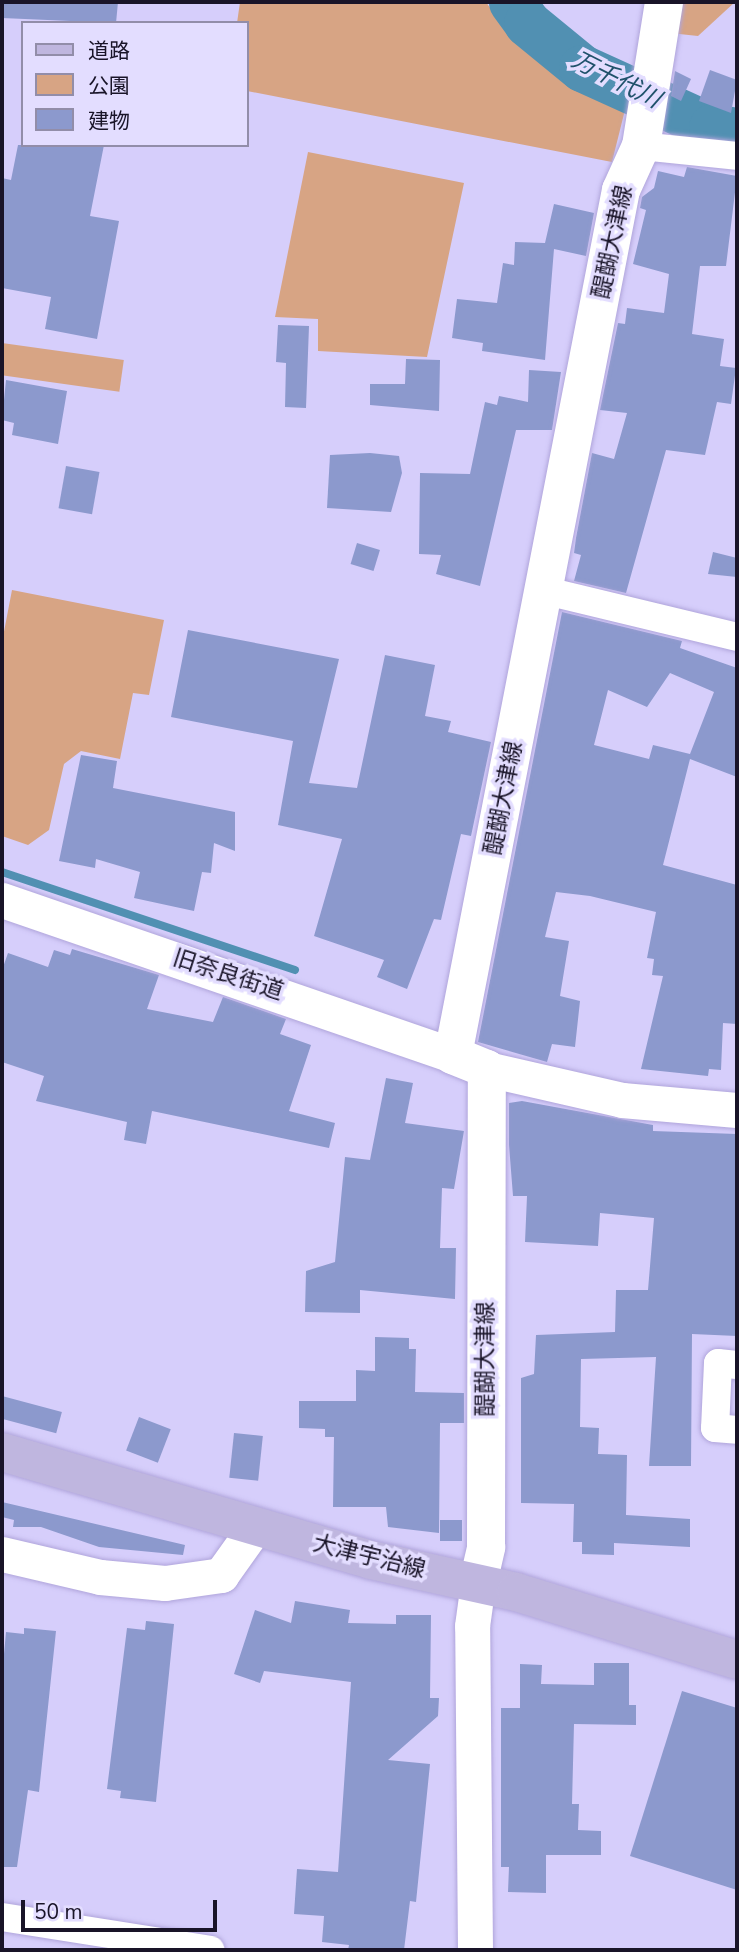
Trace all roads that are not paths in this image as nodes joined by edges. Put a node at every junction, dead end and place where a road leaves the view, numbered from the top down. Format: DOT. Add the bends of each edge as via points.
graph roads {
  1 [pos="664,2"];
  2 [pos="646,115"];
  3 [pos="737,156"];
  4 [pos="546,591"];
  5 [pos="737,637"];
  6 [pos="2,900"];
  7 [pos="470,1062"];
  8 [pos="737,1110"];
  9 [pos="737,1365"];
  10 [pos="737,1430"];
  11 [pos="2,1452"];
  12 [pos="256,1527"];
  13 [pos="2,1554"];
  14 [pos="478,1583"];
  15 [pos="737,1660"];
  16 [pos="2,1917"];
  17 [pos="210,1950"];
  18 [pos="475,1950"];
  1 -- 2 [label="main road, 醍醐大津線"];
  2 -- 3 [label="street"];
  2 -- 4 [label="main road, 醍醐大津線" via="621,190"];
  4 -- 5 [label="street"];
  4 -- 7 [label="main road, 醍醐大津線"];
  6 -- 7 [label="street, 旧奈良街道"];
  7 -- 8 [label="street, 旧奈良街道" via="587,1094"];
  7 -- 14 [label="main road, 醍醐大津線" via="486,1547"];
  9 -- 10 [label="street" via="718,1363 715,1428"];
  11 -- 12 [label="main road, 大津宇治線"];
  12 -- 13 [label="street" via="221,1575 165,1583 100,1577"];
  12 -- 14 [label="main road, 大津宇治線"];
  14 -- 15 [label="main road, 大津宇治線"];
  14 -- 18 [label="street" via="472,1626"];
  16 -- 17 [label="street"];
}
